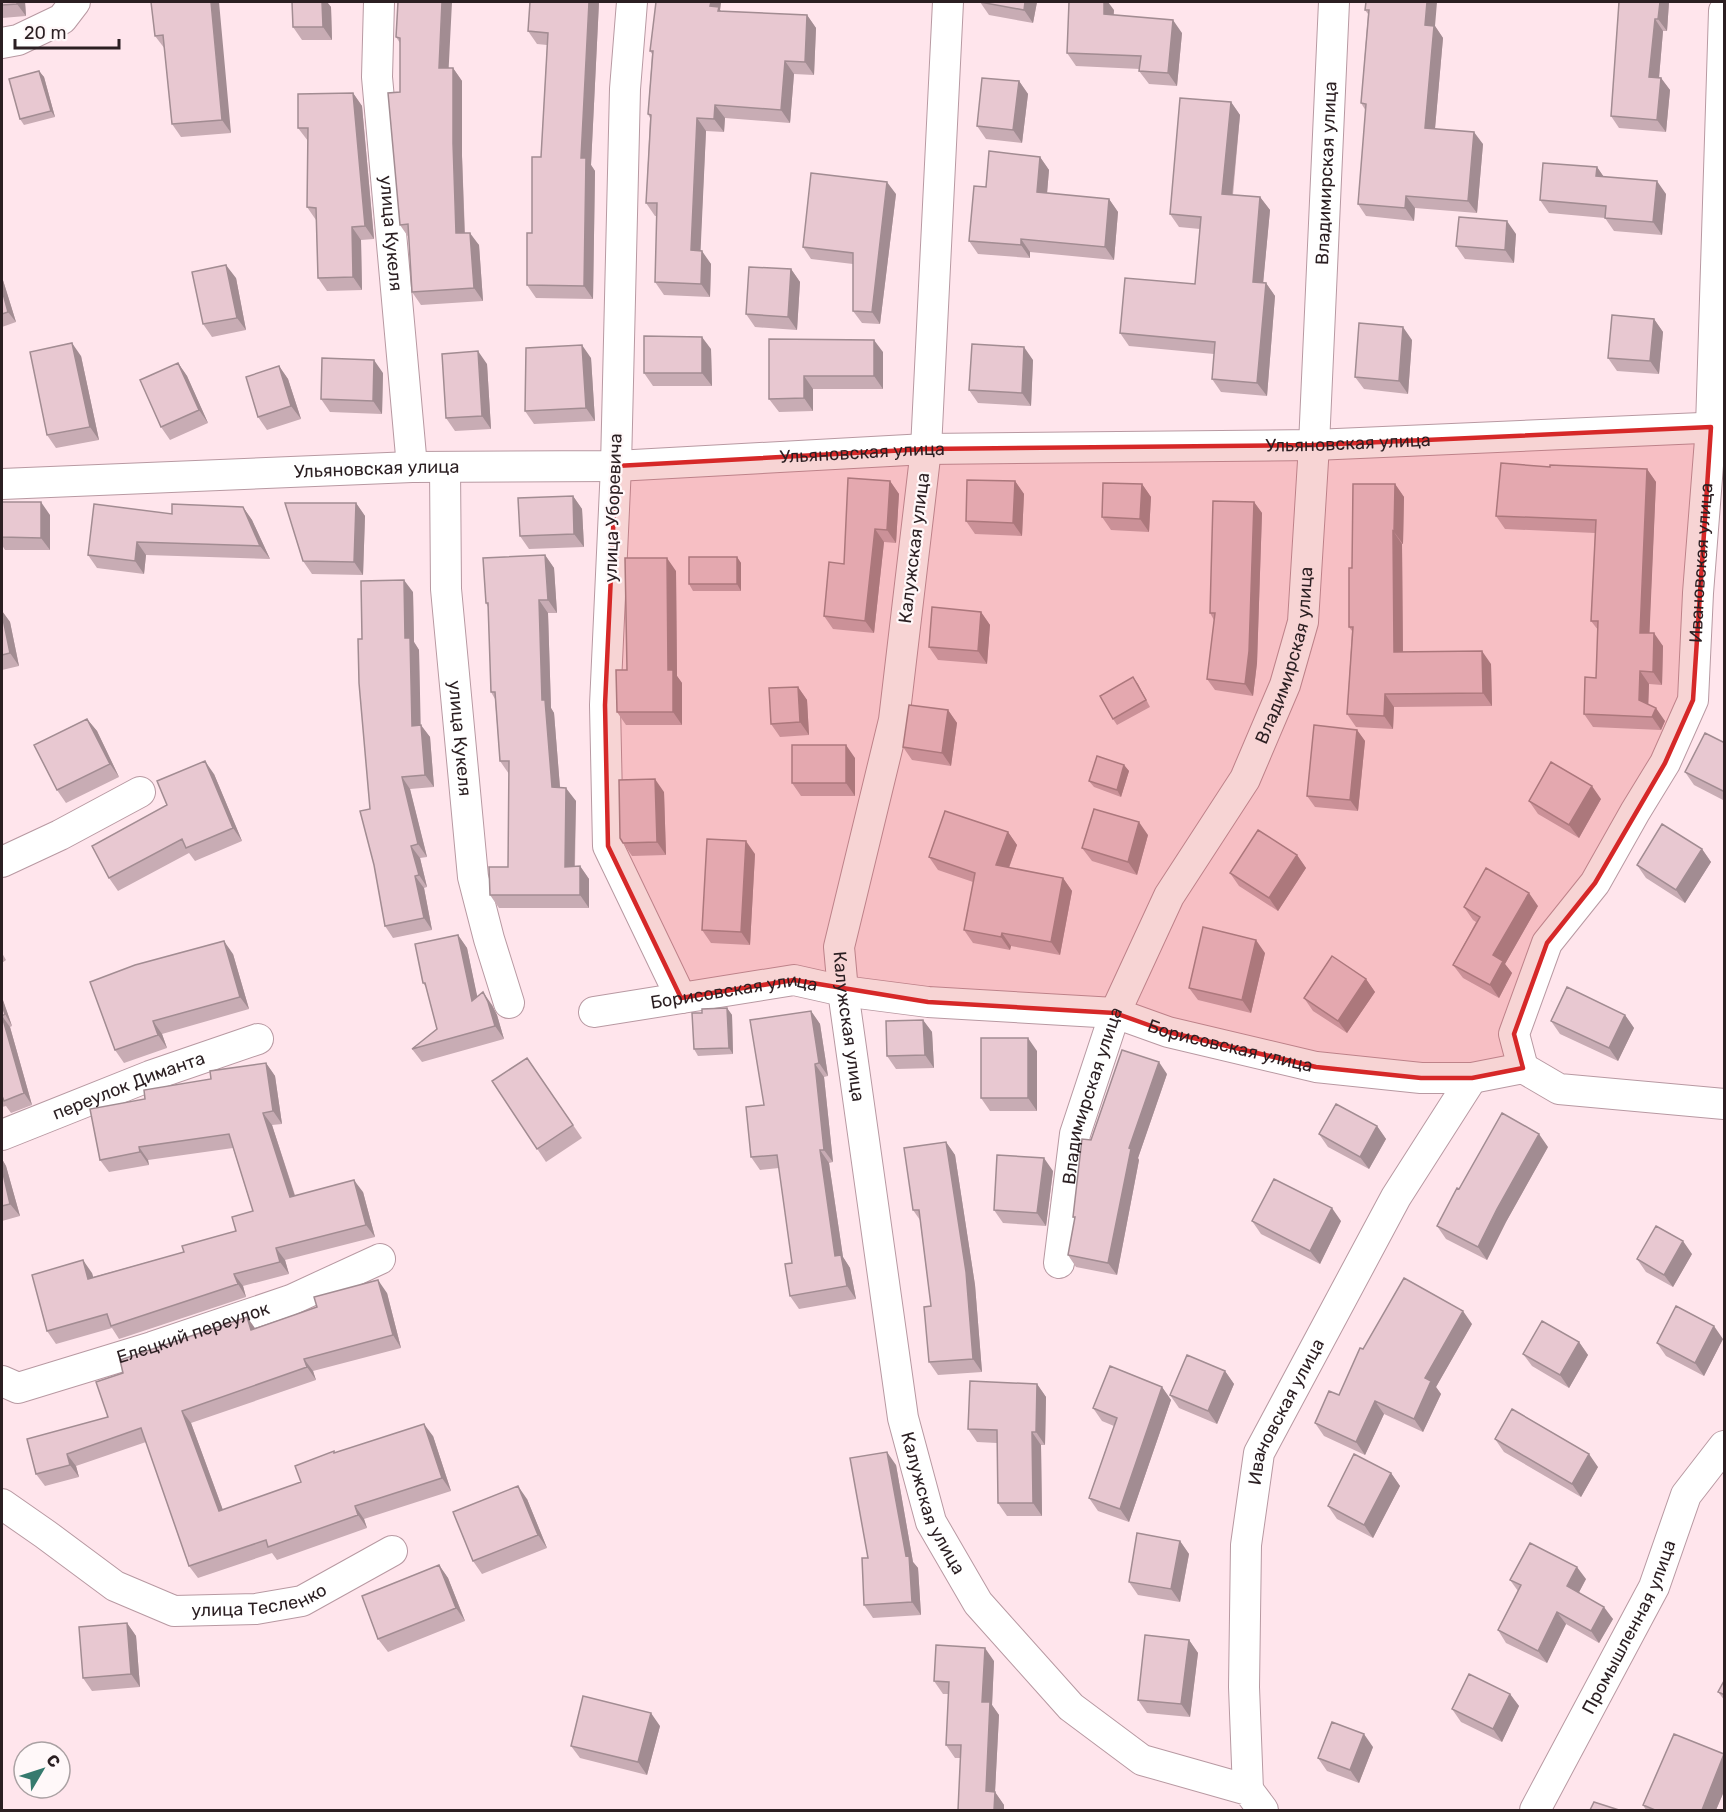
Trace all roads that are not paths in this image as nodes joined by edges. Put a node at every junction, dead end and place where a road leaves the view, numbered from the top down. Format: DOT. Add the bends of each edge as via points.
graph roads {
  1 [pos="379,2"];
  2 [pos="632,2"];
  3 [pos="948,2"];
  4 [pos="1334,2"];
  5 [pos="69,10"];
  6 [pos="1725,11"];
  7 [pos="2,43"];
  8 [pos="1718,427"];
  9 [pos="1314,445"];
  10 [pos="926,449"];
  11 [pos="616,466"];
  12 [pos="412,467"];
  13 [pos="445,467"];
  14 [pos="2,484"];
  15 [pos="140,792"];
  16 [pos="2,862"];
  17 [pos="843,991"];
  18 [pos="681,998"];
  19 [pos="509,1002"];
  20 [pos="594,1012"];
  21 [pos="1115,1013"];
  22 [pos="258,1039"];
  23 [pos="1523,1068"];
  24 [pos="1472,1078"];
  25 [pos="1725,1104"];
  26 [pos="2,1135"];
  27 [pos="380,1259"];
  28 [pos="1059,1263"];
  29 [pos="2,1381"];
  30 [pos="1725,1446"];
  31 [pos="2,1504"];
  32 [pos="392,1551"];
  33 [pos="1255,1800"];
  34 [pos="1535,1810"];
  1 -- 12 [label="street, улица Кукеля" via="377,77"];
  2 -- 11 [label="street, улица Уборевича" via="625,88"];
  3 -- 10 [label="street, Калужская улица"];
  4 -- 9 [label="street, Владимирская улица"];
  5 -- 7 [label="street" via="18,40"];
  6 -- 8 [label="street, Ивановская улица"];
  8 -- 9 [label="street, Ульяновская улица"];
  8 -- 23 [label="street, Ивановская улица" via="1698,593 1693,700 1665,763 1595,883 1547,943 1514,1034"];
  9 -- 10 [label="street, Ульяновская улица"];
  9 -- 21 [label="street, Владимирская улица" via="1303,622 1285,685 1245,778 1169,896"];
  10 -- 11 [label="street, Ульяновская улица"];
  10 -- 17 [label="street, Калужская улица" via="894,720 839,947"];
  11 -- 13 [label="street, Ульяновская улица"];
  11 -- 18 [label="street, улица Уборевича" via="605,705 608,846"];
  12 -- 13 [label="street, Ульяновская улица"];
  12 -- 14 [label="street, Ульяновская улица"];
  13 -- 19 [label="street, улица Кукеля" via="446,589 473,877"];
  15 -- 16 [label="street"];
  17 -- 18 [label="street, Борисовская улица" via="794,980"];
  17 -- 21 [label="street, Борисовская улица" via="928,1002"];
  17 -- 33 [label="street, Калужская улица" via="903,1418 931,1522 978,1603 1071,1707 1142,1760"];
  18 -- 20 [label="street, Борисовская улица"];
  21 -- 24 [label="street, Борисовская улица" via="1168,1032 1316,1067 1421,1078"];
  21 -- 28 [label="street, Владимирская улица" via="1075,1134"];
  22 -- 26 [label="street, переулок Диманта" via="150,1076"];
  23 -- 24 [label="street, Борисовская улица"];
  23 -- 25 [label="street" via="1558,1089"];
  24 -- 33 [label="street, Ивановская улица" via="1396,1197 1259,1453 1246,1545 1244,1687"];
  27 -- 29 [label="street, Елецкий переулок" via="291,1300 152,1347 18,1388"];
  30 -- 34 [label="street, Промышленная улица" via="1686,1495 1654,1587"];
  31 -- 32 [label="street, улица Тесленко" via="115,1586 174,1611 256,1609 302,1601"];
}
